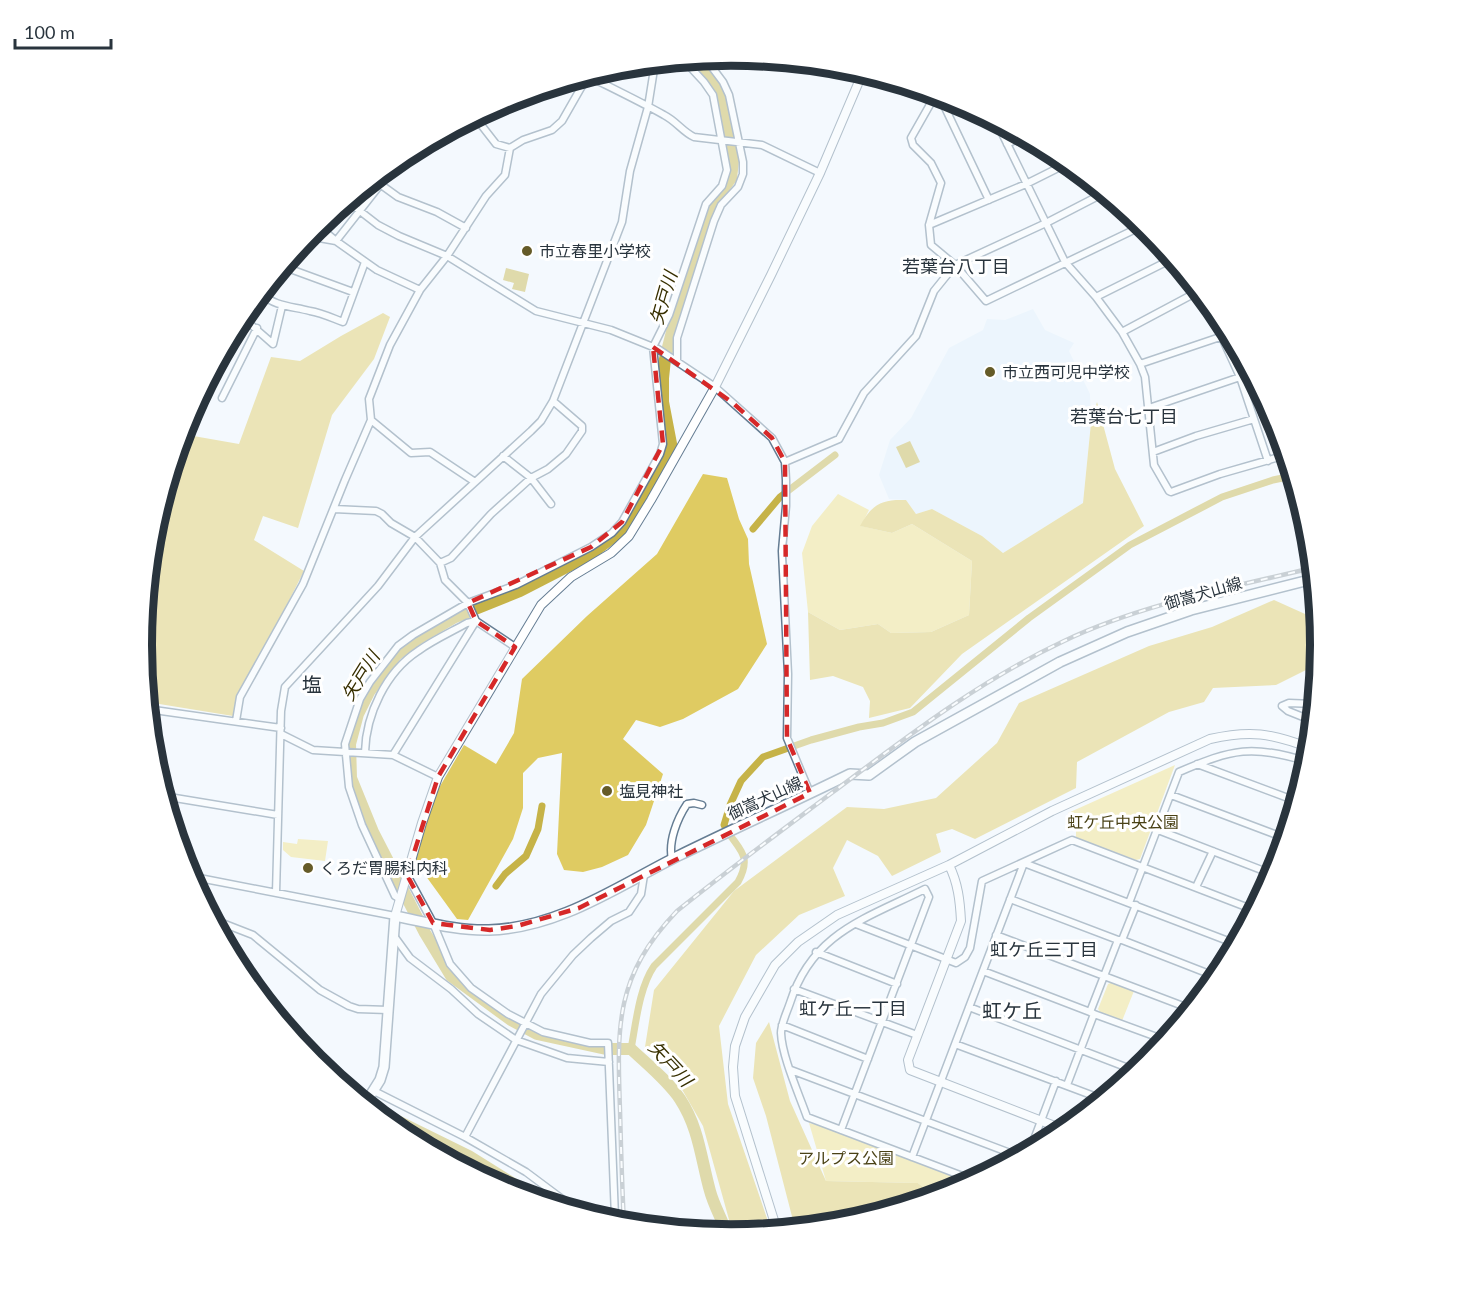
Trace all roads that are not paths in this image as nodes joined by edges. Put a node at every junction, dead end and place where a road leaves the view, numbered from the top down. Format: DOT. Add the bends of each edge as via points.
graph roads {
  1 [pos="691,67"];
  2 [pos="711,67"];
  3 [pos="654,71"];
  4 [pos="603,81"];
  5 [pos="859,81"];
  6 [pos="582,86"];
  7 [pos="933,103"];
  8 [pos="648,107"];
  9 [pos="944,107"];
  10 [pos="480,123"];
  11 [pos="1002,134"];
  12 [pos="723,141"];
  13 [pos="1014,141"];
  14 [pos="740,142"];
  15 [pos="1007,144"];
  16 [pos="510,148"];
  17 [pos="1058,168"];
  18 [pos="820,173"];
  19 [pos="1026,184"];
  20 [pos="380,185"];
  21 [pos="1096,197"];
  22 [pos="989,200"];
  23 [pos="353,207"];
  24 [pos="359,212"];
  25 [pos="1046,223"];
  26 [pos="929,225"];
  27 [pos="466,228"];
  28 [pos="1133,230"];
  29 [pos="325,232"];
  30 [pos="319,238"];
  31 [pos="336,241"];
  32 [pos="447,256"];
  33 [pos="365,262"];
  34 [pos="1065,262"];
  35 [pos="1165,262"];
  36 [pos="955,265"];
  37 [pos="290,269"];
  38 [pos="420,290"];
  39 [pos="353,292"];
  40 [pos="1191,295"];
  41 [pos="1096,297"];
  42 [pos="267,299"];
  43 [pos="282,306"];
  44 [pos="249,322"];
  45 [pos="584,323"];
  46 [pos="257,328"];
  47 [pos="1122,332"];
  48 [pos="1220,337"];
  49 [pos="656,348"];
  50 [pos="1230,352"];
  51 [pos="677,360"];
  52 [pos="1140,364"];
  53 [pos="1240,377"];
  54 [pos="715,387"];
  55 [pos="222,398"];
  56 [pos="553,401"];
  57 [pos="1149,408"];
  58 [pos="1254,419"];
  59 [pos="371,420"];
  60 [pos="1153,452"];
  61 [pos="503,456"];
  62 [pos="1278,458"];
  63 [pos="1268,461"];
  64 [pos="785,462"];
  65 [pos="531,478"];
  66 [pos="475,482"];
  67 [pos="551,504"];
  68 [pos="334,509"];
  69 [pos="415,537"];
  70 [pos="440,563"];
  71 [pos="1306,581"];
  72 [pos="468,603"];
  73 [pos="476,621"];
  74 [pos="515,647"];
  75 [pos="1306,704"];
  76 [pos="155,711"];
  77 [pos="1305,718"];
  78 [pos="236,721"];
  79 [pos="281,731"];
  80 [pos="1301,745"];
  81 [pos="345,751"];
  82 [pos="365,752"];
  83 [pos="393,755"];
  84 [pos="1298,759"];
  85 [pos="1197,764"];
  86 [pos="438,777"];
  87 [pos="810,793"];
  88 [pos="1171,795"];
  89 [pos="172,797"];
  90 [pos="1289,798"];
  91 [pos="702,805"];
  92 [pos="278,814"];
  93 [pos="1158,830"];
  94 [pos="1277,837"];
  95 [pos="1213,851"];
  96 [pos="672,860"];
  97 [pos="1024,863"];
  98 [pos="949,865"];
  99 [pos="1144,867"];
  100 [pos="1263,871"];
  101 [pos="644,874"];
  102 [pos="407,875"];
  103 [pos="201,879"];
  104 [pos="1196,887"];
  105 [pos="276,893"];
  106 [pos="400,899"];
  107 [pos="1010,899"];
  108 [pos="1132,904"];
  109 [pos="1247,907"];
  110 [pos="395,916"];
  111 [pos="223,923"];
  112 [pos="433,923"];
  113 [pos="856,924"];
  114 [pos="996,935"];
  115 [pos="393,936"];
  116 [pos="1120,940"];
  117 [pos="1228,941"];
  118 [pos="911,945"];
  119 [pos="816,952"];
  120 [pos="947,960"];
  121 [pos="983,971"];
  122 [pos="1207,973"];
  123 [pos="1104,976"];
  124 [pos="897,984"];
  125 [pos="794,988"];
  126 [pos="1183,1006"];
  127 [pos="969,1007"];
  128 [pos="388,1010"];
  129 [pos="1092,1013"];
  130 [pos="882,1022"];
  131 [pos="524,1023"];
  132 [pos="782,1025"];
  133 [pos="917,1035"];
  134 [pos="1157,1037"];
  135 [pos="517,1039"];
  136 [pos="955,1044"];
  137 [pos="1081,1050"];
  138 [pos="868,1059"];
  139 [pos="609,1062"];
  140 [pos="1126,1067"];
  141 [pos="791,1070"];
  142 [pos="1056,1081"];
  143 [pos="940,1082"];
  144 [pos="1067,1085"];
  145 [pos="373,1093"];
  146 [pos="855,1094"];
  147 [pos="1093,1096"];
  148 [pos="370,1097"];
  149 [pos="926,1120"];
  150 [pos="1041,1120"];
  151 [pos="1053,1125"];
  152 [pos="841,1130"];
  153 [pos="465,1137"];
  154 [pos="1035,1137"];
  155 [pos="1008,1152"];
  156 [pos="912,1157"];
  157 [pos="961,1176"];
  158 [pos="562,1198"];
  159 [pos="615,1212"];
  160 [pos="775,1222"];
  1 -- 12 [label="street" via="713,95"];
  2 -- 14 [label="street" via="729,94"];
  3 -- 8 [label="street"];
  4 -- 8 [label="street"];
  5 -- 18 [label="street"];
  6 -- 16 [label="street" via="562,121 552,130"];
  7 -- 26 [label="street" via="911,138 941,183"];
  8 -- 12 [label="street" via="675,122 685,133"];
  8 -- 45 [label="street" via="630,171 622,222"];
  9 -- 22 [label="street"];
  10 -- 16 [label="street" via="496,144"];
  11 -- 15 [label="street"];
  12 -- 14 [label="street"];
  12 -- 49 [label="street" via="727,170 722,186 706,204"];
  13 -- 15 [label="street"];
  14 -- 18 [label="street" via="762,145"];
  14 -- 51 [label="street" via="743,174 714,221 677,338"];
  15 -- 19 [label="street"];
  16 -- 27 [label="street" via="505,175"];
  17 -- 19 [label="street"];
  18 -- 54 [label="street"];
  19 -- 22 [label="street"];
  19 -- 25 [label="street"];
  20 -- 24 [label="street"];
  20 -- 27 [label="street"];
  21 -- 25 [label="street"];
  22 -- 26 [label="street"];
  23 -- 24 [label="street"];
  24 -- 31 [label="street"];
  24 -- 32 [label="street" via="399,236"];
  25 -- 34 [label="street"];
  25 -- 36 [label="street"];
  26 -- 36 [label="street" via="931,245"];
  27 -- 32 [label="street"];
  28 -- 34 [label="street"];
  29 -- 31 [label="street"];
  30 -- 31 [label="street"];
  31 -- 33 [label="street"];
  32 -- 38 [label="street"];
  32 -- 45 [label="street" via="536,311"];
  33 -- 38 [label="street"];
  33 -- 39 [label="street"];
  34 -- 36 [label="street" via="986,302"];
  34 -- 41 [label="street"];
  35 -- 41 [label="street"];
  36 -- 64 [label="street" via="934,291 916,336 864,393 839,440"];
  37 -- 39 [label="street"];
  38 -- 59 [label="street" via="390,345 369,399"];
  39 -- 43 [label="street" via="343,322"];
  40 -- 47 [label="street"];
  41 -- 47 [label="street"];
  42 -- 43 [label="street"];
  43 -- 46 [label="street" via="273,344"];
  44 -- 46 [label="street"];
  45 -- 49 [label="street" via="628,335"];
  45 -- 56 [label="street"];
  46 -- 55 [label="street"];
  47 -- 52 [label="street"];
  48 -- 52 [label="street"];
  49 -- 51 [label="street"];
  49 -- 72 [label="street" via="663,444 622,522 591,547 516,585"];
  50 -- 53 [label="street"];
  51 -- 54 [label="street"];
  52 -- 57 [label="street"];
  53 -- 57 [label="street"];
  53 -- 58 [label="street"];
  54 -- 64 [label="street" via="772,438"];
  54 -- 74 [label="street" via="630,536 554,591"];
  56 -- 61 [label="street" via="541,421"];
  56 -- 65 [label="street" via="582,426 582,431 566,454"];
  57 -- 60 [label="street"];
  58 -- 60 [label="street"];
  58 -- 63 [label="street"];
  59 -- 66 [label="street" via="411,453 430,452"];
  59 -- 68 [label="street"];
  60 -- 63 [label="street" via="1154,465 1171,492"];
  61 -- 65 [label="street"];
  61 -- 66 [label="street"];
  62 -- 63 [label="street"];
  64 -- 87 [label="street" via="782,551 787,738"];
  65 -- 67 [label="street"];
  65 -- 70 [label="street" via="451,558"];
  66 -- 69 [label="street"];
  68 -- 69 [label="street" via="376,511"];
  68 -- 78 [label="street" via="303,584 240,697"];
  69 -- 70 [label="street"];
  69 -- 79 [label="street" via="378,586 285,687"];
  70 -- 72 [label="street" via="445,580"];
  71 -- 87 [label="main road, 御嵩犬山線" via="1191,610 1127,632 1060,662 925,736 869,775 850,774"];
  72 -- 73 [label="street"];
  72 -- 81 [label="street" via="398,646 360,699"];
  73 -- 74 [label="street"];
  73 -- 82 [label="street" via="416,652 401,666 376,703"];
  73 -- 83 [label="street"];
  74 -- 86 [label="street"];
  75 -- 77 [label="street" via="1282,706"];
  76 -- 78 [label="street"];
  78 -- 79 [label="street"];
  79 -- 81 [label="street" via="313,750"];
  79 -- 92 [label="street"];
  80 -- 98 [label="street" via="1254,733 1210,739 1052,811"];
  81 -- 82 [label="street"];
  81 -- 106 [label="street" via="349,787 362,825 395,896"];
  82 -- 83 [label="street"];
  83 -- 86 [label="street"];
  84 -- 85 [label="street" via="1251,751 1217,756"];
  85 -- 88 [label="street" via="1179,772"];
  85 -- 90 [label="street"];
  86 -- 102 [label="street"];
  87 -- 96 [label="main road, 御嵩犬山線"];
  88 -- 93 [label="street"];
  88 -- 94 [label="street"];
  89 -- 92 [label="street"];
  91 -- 96 [label="street" via="687,804 684,808 670,852"];
  92 -- 105 [label="street"];
  93 -- 95 [label="street"];
  93 -- 99 [label="street"];
  95 -- 100 [label="street"];
  95 -- 104 [label="street"];
  96 -- 101 [label="main road, 御嵩犬山線"];
  97 -- 99 [label="street" via="1072,840"];
  97 -- 107 [label="street"];
  97 -- 108 [label="street"];
  97 -- 120 [label="street" via="982,881 968,954 956,963"];
  98 -- 120 [label="street" via="955,878 961,921"];
  98 -- 160 [label="street" via="815,928 775,965 745,1017 735,1046 735,1096"];
  99 -- 104 [label="street"];
  99 -- 108 [label="street"];
  101 -- 112 [label="main road, 御嵩犬山線" via="579,908 528,923 490,930"];
  101 -- 131 [label="street" via="641,894 629,912 611,921 573,955 541,994"];
  102 -- 106 [label="street"];
  102 -- 112 [label="street"];
  103 -- 105 [label="street"];
  104 -- 109 [label="street"];
  105 -- 110 [label="street"];
  106 -- 110 [label="street"];
  107 -- 114 [label="street"];
  107 -- 116 [label="street"];
  108 -- 116 [label="street"];
  108 -- 117 [label="street"];
  110 -- 112 [label="main road, 御嵩犬山線"];
  110 -- 115 [label="main road"];
  111 -- 128 [label="street" via="254,934 320,990 349,1006"];
  112 -- 131 [label="street" via="459,976 492,1005"];
  113 -- 118 [label="street"];
  113 -- 118 [label="street" via="925,889 929,897"];
  113 -- 119 [label="street"];
  114 -- 121 [label="street"];
  114 -- 123 [label="street"];
  115 -- 128 [label="main road"];
  115 -- 135 [label="street" via="410,958 478,1014"];
  116 -- 122 [label="street"];
  116 -- 123 [label="street"];
  118 -- 120 [label="street"];
  118 -- 124 [label="street"];
  119 -- 124 [label="street"];
  119 -- 125 [label="street"];
  120 -- 133 [label="street"];
  121 -- 127 [label="street"];
  121 -- 129 [label="street"];
  123 -- 126 [label="street"];
  123 -- 129 [label="street"];
  124 -- 130 [label="street"];
  125 -- 130 [label="street"];
  125 -- 132 [label="street"];
  127 -- 136 [label="street"];
  127 -- 137 [label="street"];
  128 -- 145 [label="main road" via="384,1068"];
  129 -- 134 [label="street"];
  129 -- 137 [label="street"];
  130 -- 133 [label="street"];
  130 -- 138 [label="street"];
  131 -- 135 [label="street"];
  131 -- 139 [label="street" via="559,1036 608,1043"];
  132 -- 138 [label="street"];
  132 -- 141 [label="street" via="782,1043"];
  133 -- 143 [label="street" via="908,1060 910,1070"];
  135 -- 139 [label="street" via="567,1058"];
  135 -- 153 [label="street"];
  136 -- 142 [label="street"];
  136 -- 143 [label="street"];
  137 -- 140 [label="street"];
  137 -- 144 [label="street"];
  138 -- 146 [label="street"];
  139 -- 159 [label="street"];
  141 -- 146 [label="street"];
  141 -- 152 [label="street" via="807,1117"];
  142 -- 144 [label="street"];
  142 -- 150 [label="street"];
  143 -- 149 [label="street"];
  143 -- 150 [label="street"];
  144 -- 147 [label="street"];
  145 -- 148 [label="main road"];
  145 -- 153 [label="street"];
  146 -- 149 [label="street"];
  146 -- 152 [label="street"];
  149 -- 155 [label="street"];
  149 -- 156 [label="street"];
  150 -- 151 [label="street"];
  150 -- 154 [label="street"];
  152 -- 156 [label="street"];
  153 -- 158 [label="street" via="526,1172"];
  156 -- 157 [label="street"];
}
